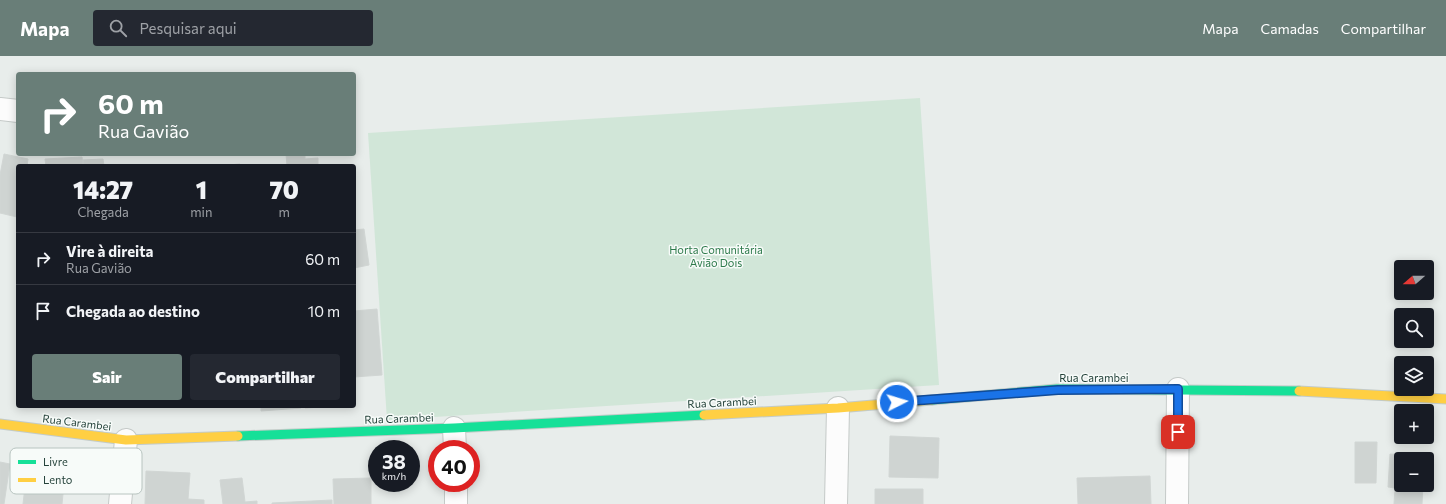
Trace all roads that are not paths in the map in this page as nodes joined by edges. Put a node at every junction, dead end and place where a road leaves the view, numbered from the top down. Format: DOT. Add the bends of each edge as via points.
graph roads {
  1 [pos="0,109"];
  2 [pos="16,111"];
  3 [pos="1178,389"];
  4 [pos="1446,399"];
  5 [pos="838,408"];
  6 [pos="0,424"];
  7 [pos="454,438"];
  8 [pos="126,440"];
  9 [pos="125,448"];
  10 [pos="456,492"];
  11 [pos="121,494"];
  12 [pos="120,504"];
  13 [pos="456,504"];
  14 [pos="836,504"];
  15 [pos="1177,504"];
  1 -- 2 [label="street"];
  3 -- 4 [label="street, Rua Carambei" via="1286,390"];
  3 -- 5 [label="street, Rua Carambei" via="1050,390"];
  3 -- 15 [label="street"];
  5 -- 7 [label="street, Rua Carambei"];
  5 -- 14 [label="street"];
  6 -- 8 [label="street, Rua Carambei"];
  7 -- 8 [label="street, Rua Carambei"];
  8 -- 9 [label="street"];
  10 -- 13 [label="street"];
  11 -- 12 [label="street"];
}
